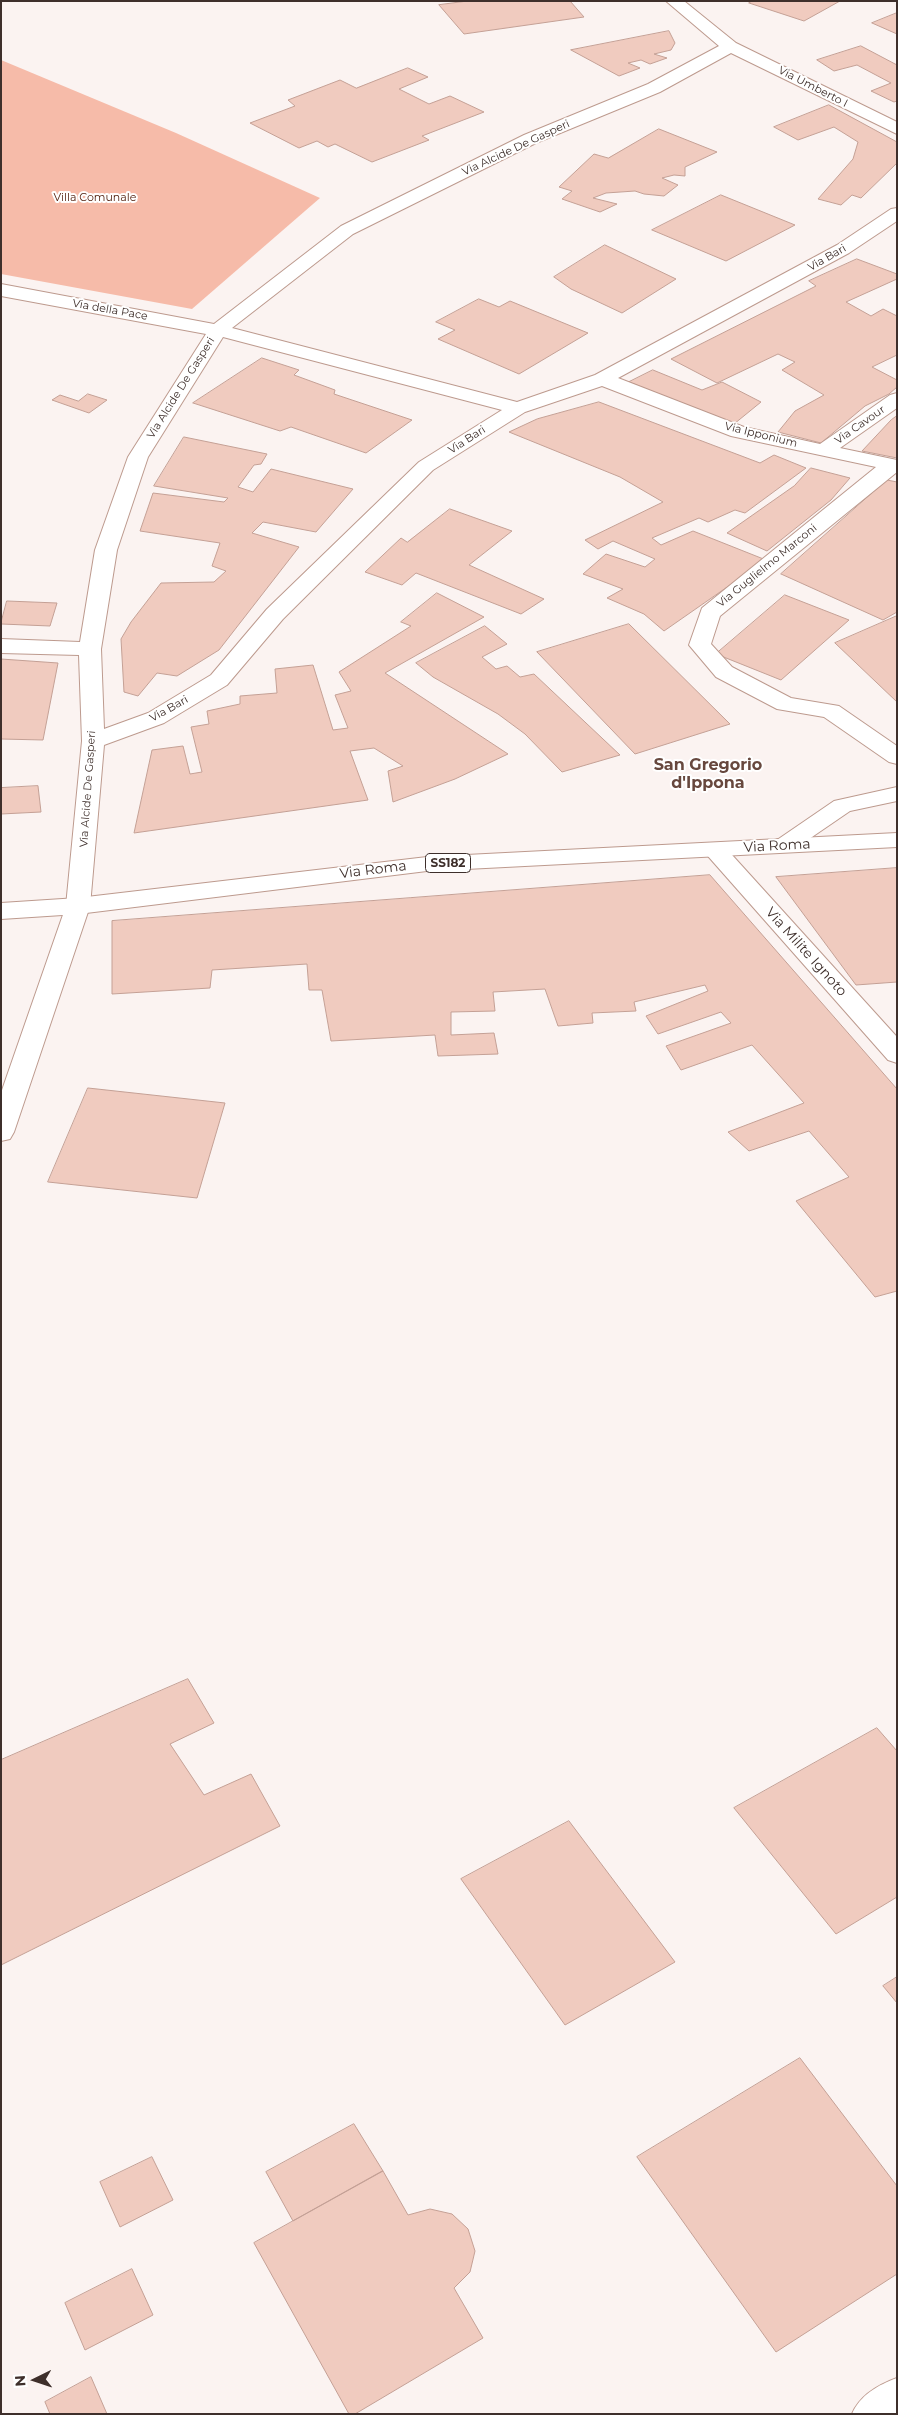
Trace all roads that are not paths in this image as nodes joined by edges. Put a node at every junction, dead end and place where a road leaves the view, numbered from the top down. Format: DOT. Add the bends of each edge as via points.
graph roads {
  1 [pos="674,1"];
  2 [pos="730,46"];
  3 [pos="897,129"];
  4 [pos="897,213"];
  5 [pos="1,290"];
  6 [pos="218,330"];
  7 [pos="602,380"];
  8 [pos="897,400"];
  9 [pos="518,408"];
  10 [pos="824,450"];
  11 [pos="894,466"];
  12 [pos="1,646"];
  13 [pos="90,649"];
  14 [pos="93,741"];
  15 [pos="897,757"];
  16 [pos="897,794"];
  17 [pos="897,840"];
  18 [pos="785,845"];
  19 [pos="715,850"];
  20 [pos="78,906"];
  21 [pos="1,911"];
  22 [pos="897,1054"];
  23 [pos="1,1132"];
  24 [pos="897,2397"];
  25 [pos="872,2414"];
  1 -- 2 [label="street, Via Umberto I"];
  2 -- 3 [label="street, Via Umberto I"];
  2 -- 6 [label="street, Via Alcide De Gasperi" via="654,88 530,139 347,230"];
  4 -- 7 [label="street, Via Bari" via="843,249"];
  5 -- 6 [label="street, Via della Pace"];
  6 -- 9 [label="street, Via della Pace"];
  6 -- 13 [label="street, Via Alcide De Gasperi" via="138,456 106,550"];
  7 -- 9 [label="street, Via Bari"];
  7 -- 10 [label="street, Via Ipponium" via="738,432"];
  8 -- 10 [label="street, Via Cavour"];
  9 -- 14 [label="street, Via Bari" via="426,466 275,614 219,680 156,718"];
  10 -- 11 [label="street, Via Ipponium"];
  11 -- 15 [label="street, Via Guglielmo Marconi" via="710,613 700,645 724,672 785,704 831,711"];
  12 -- 13 [label="street"];
  13 -- 14 [label="street, Via Alcide De Gasperi"];
  14 -- 20 [label="street, Via Alcide De Gasperi"];
  16 -- 18 [label="street" via="842,806"];
  17 -- 18 [label="street, Via Roma / SS182"];
  18 -- 19 [label="street, Via Roma / SS182"];
  19 -- 20 [label="street, Via Roma / SS182" via="427,864"];
  19 -- 22 [label="street, Via Milite Ignoto"];
  20 -- 21 [label="street, Via Roma / SS182"];
  20 -- 23 [label="street, Via Alcide De Gasperi"];
  24 -- 25 [label="street"];
}
